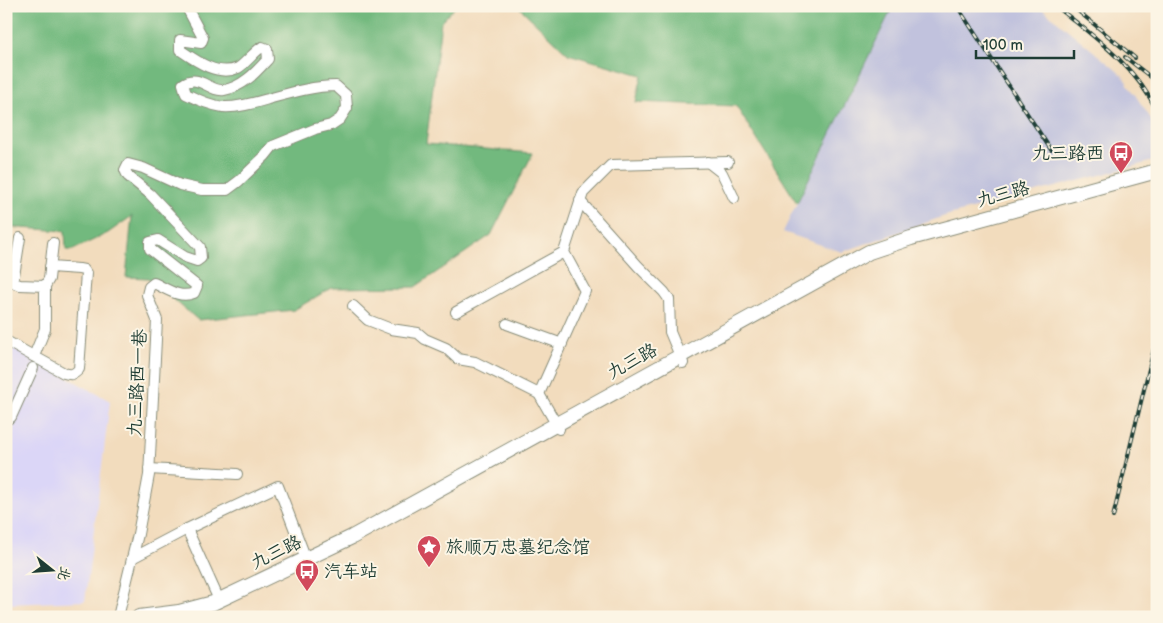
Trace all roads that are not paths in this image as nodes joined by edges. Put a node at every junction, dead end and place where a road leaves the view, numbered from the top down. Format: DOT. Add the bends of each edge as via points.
graph roads {
  1 [pos="186,6"];
  2 [pos="708,162"];
  3 [pos="728,162"];
  4 [pos="1157,171"];
  5 [pos="1157,179"];
  6 [pos="734,198"];
  7 [pos="580,201"];
  8 [pos="20,238"];
  9 [pos="53,243"];
  10 [pos="564,252"];
  11 [pos="50,267"];
  12 [pos="9,282"];
  13 [pos="45,286"];
  14 [pos="353,306"];
  15 [pos="456,312"];
  16 [pos="507,324"];
  17 [pos="6,341"];
  18 [pos="562,344"];
  19 [pos="34,356"];
  20 [pos="681,359"];
  21 [pos="33,368"];
  22 [pos="539,394"];
  23 [pos="6,419"];
  24 [pos="558,427"];
  25 [pos="150,469"];
  26 [pos="237,474"];
  27 [pos="187,529"];
  28 [pos="132,558"];
  29 [pos="306,559"];
  30 [pos="219,600"];
  31 [pos="118,617"];
  32 [pos="139,617"];
  33 [pos="194,617"];
  1 -- 25 [label="street, 九三路西一巷" via="203,38 201,44 180,40 180,50 202,64 220,71 239,68 262,46 268,48 268,59 251,77 236,86 222,90 190,80 184,84 186,94 224,107 295,91 336,86 346,95 347,108 331,126 273,146 227,190 180,186 128,164 128,176 150,194 200,247 201,258 197,261 185,257 158,240 150,242 150,249 196,286 194,293 187,296 154,283 149,287 147,295 157,320"];
  2 -- 3 [label="street"];
  2 -- 6 [label="street" via="722,173"];
  2 -- 7 [label="street" via="611,165 583,193"];
  4 -- 20 [label="highway, 九三路" via="876,249"];
  5 -- 20 [label="highway, 九三路" via="886,254"];
  7 -- 10 [label="street"];
  7 -- 20 [label="street" via="664,292 669,300 670,332"];
  8 -- 12 [label="street"];
  9 -- 11 [label="street"];
  10 -- 15 [label="street"];
  10 -- 18 [label="street" via="585,291"];
  11 -- 13 [label="street"];
  11 -- 19 [label="street" via="79,269 86,273 79,369 71,375 64,373"];
  12 -- 13 [label="street"];
  13 -- 19 [label="street" via="45,329"];
  14 -- 22 [label="street" via="368,320 391,330 418,333 425,340 446,348 458,359 475,362"];
  16 -- 18 [label="street"];
  17 -- 19 [label="street"];
  18 -- 22 [label="street"];
  20 -- 24 [label="highway, 九三路"];
  21 -- 23 [label="street" via="11,417"];
  22 -- 24 [label="street"];
  24 -- 29 [label="highway, 九三路"];
  24 -- 33 [label="highway, 九三路" via="350,545 226,606"];
  25 -- 26 [label="street"];
  25 -- 28 [label="street, 九三路西一巷"];
  27 -- 28 [label="street"];
  27 -- 29 [label="street" via="278,486"];
  27 -- 30 [label="street"];
  28 -- 31 [label="street, 九三路西一巷"];
  29 -- 30 [label="highway, 九三路"];
  30 -- 32 [label="highway, 九三路" via="179,612"];
}
